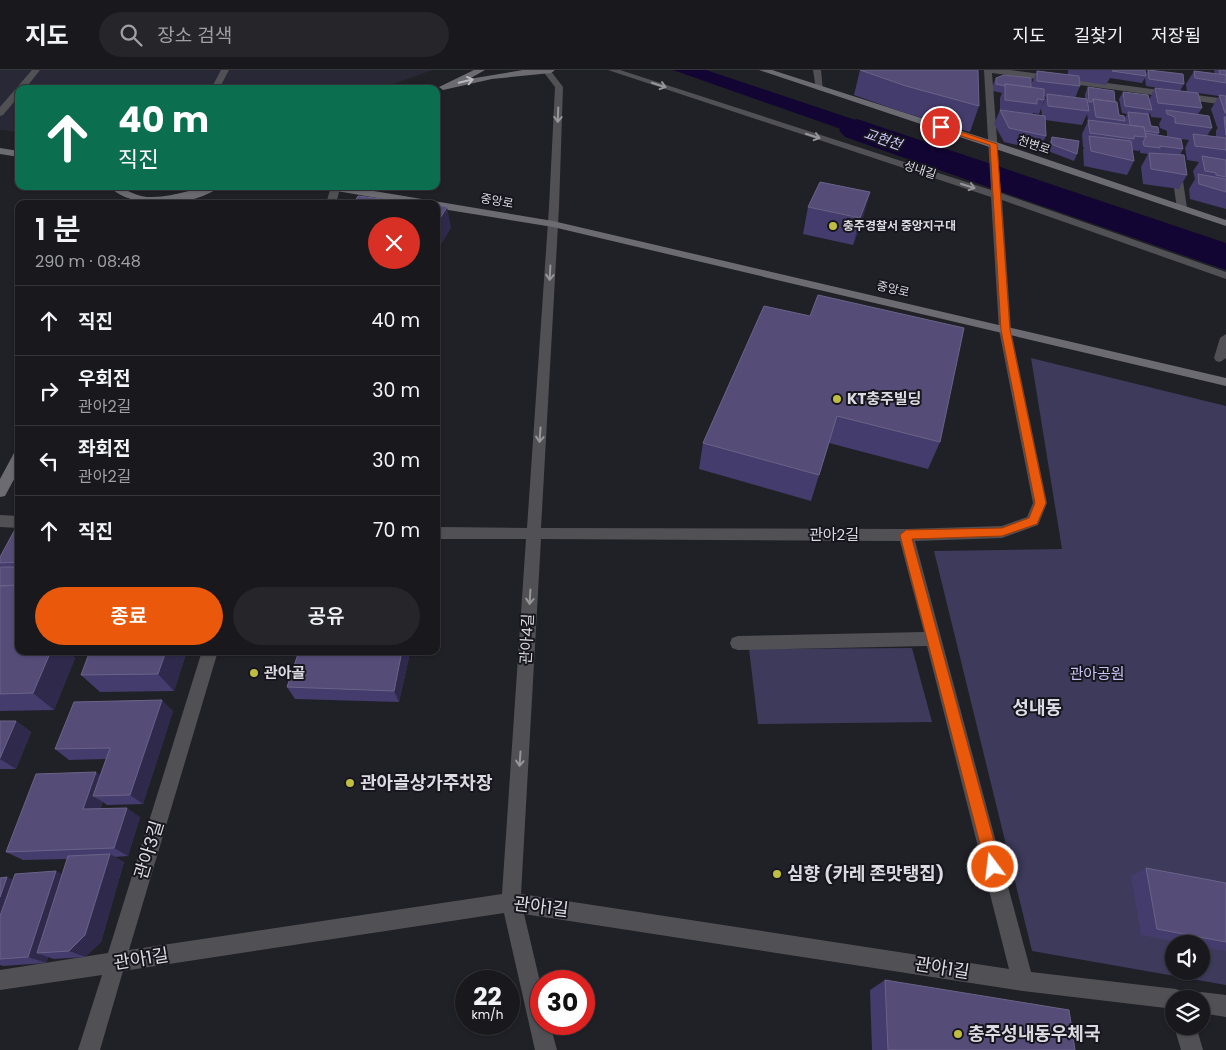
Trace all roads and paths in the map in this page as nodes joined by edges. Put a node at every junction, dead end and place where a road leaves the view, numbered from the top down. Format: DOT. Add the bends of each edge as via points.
graph roads {
  1 [pos="36,70"];
  2 [pos="225,70"];
  3 [pos="481,70"];
  4 [pos="513,70"];
  5 [pos="612,70"];
  6 [pos="763,70"];
  7 [pos="817,70"];
  8 [pos="990,70"];
  9 [pos="548,71"];
  10 [pos="535,72"];
  11 [pos="23,85"];
  12 [pos="217,85"];
  13 [pos="440,88"];
  14 [pos="440,88"];
  15 [pos="820,89"];
  16 [pos="15,95"];
  17 [pos="1226,102"];
  18 [pos="0,113"];
  19 [pos="993,144"];
  20 [pos="0,151"];
  21 [pos="15,153"];
  22 [pos="1174,159"];
  23 [pos="119,190"];
  24 [pos="205,190"];
  25 [pos="348,190"];
  26 [pos="996,194"];
  27 [pos="138,200"];
  28 [pos="175,200"];
  29 [pos="407,200"];
  30 [pos="440,206"];
  31 [pos="1182,208"];
  32 [pos="1226,223"];
  33 [pos="553,224"];
  34 [pos="1226,276"];
  35 [pos="1005,330"];
  36 [pos="1226,338"];
  37 [pos="1220,358"];
  38 [pos="1226,382"];
  39 [pos="15,464"];
  40 [pos="0,492"];
  41 [pos="0,521"];
  42 [pos="15,522"];
  43 [pos="440,533"];
  44 [pos="533,534"];
  45 [pos="906,535"];
  46 [pos="933,639"];
  47 [pos="738,643"];
  48 [pos="209,655"];
  49 [pos="512,902"];
  50 [pos="114,964"];
  51 [pos="0,980"];
  52 [pos="1023,981"];
  53 [pos="1165,998"];
  54 [pos="1210,1003"];
  55 [pos="1226,1006"];
  56 [pos="1188,1035"];
  57 [pos="89,1050"];
  58 [pos="546,1050"];
  59 [pos="1192,1050"];
  1 -- 11 [label="street"];
  2 -- 12 [label="street"];
  3 -- 13 [label="street"];
  4 -- 10 [label="street"];
  5 -- 26 [label="street, 성내길, one-way"];
  6 -- 15 [label="street, 천변로"];
  7 -- 15 [label="street"];
  8 -- 17 [label="street"];
  8 -- 19 [label="street, 관아2길"];
  9 -- 10 [label="street"];
  9 -- 33 [label="street, one-way" via="559,87"];
  14 -- 10 [label="street, one-way" via="492,76"];
  15 -- 19 [label="street, 천변로"];
  16 -- 18 [label="street"];
  19 -- 26 [label="street, 관아2길"];
  19 -- 31 [label="street, 천변로"];
  20 -- 21 [label="street"];
  22 -- 31 [label="street"];
  23 -- 27 [label="street"];
  24 -- 28 [label="street"];
  25 -- 29 [label="street"];
  26 -- 34 [label="street, 성내길"];
  26 -- 35 [label="street, 관아2길"];
  30 -- 33 [label="street, 중앙로"];
  31 -- 32 [label="street, 천변로"];
  33 -- 35 [label="street, 중앙로"];
  33 -- 44 [label="street, 관아4길, one-way"];
  35 -- 38 [label="street, 중앙로"];
  35 -- 45 [label="street, 관아2길" via="1040,503 1033,521 1002,532"];
  36 -- 37 [label="street"];
  39 -- 40 [label="street"];
  41 -- 42 [label="street"];
  43 -- 44 [label="street, 관아2길"];
  44 -- 45 [label="street, 관아2길"];
  44 -- 49 [label="street, 관아4길, one-way"];
  45 -- 46 [label="street"];
  46 -- 47 [label="street"];
  46 -- 52 [label="street"];
  48 -- 50 [label="street, 관아3길"];
  49 -- 50 [label="street, 관아1길"];
  49 -- 52 [label="street, 관아1길"];
  49 -- 58 [label="street, 관아4길"];
  50 -- 51 [label="street, 관아1길"];
  50 -- 57 [label="street, 관아3길"];
  52 -- 53 [label="street, 관아1길"];
  54 -- 55 [label="street"];
  56 -- 59 [label="street"];
}
